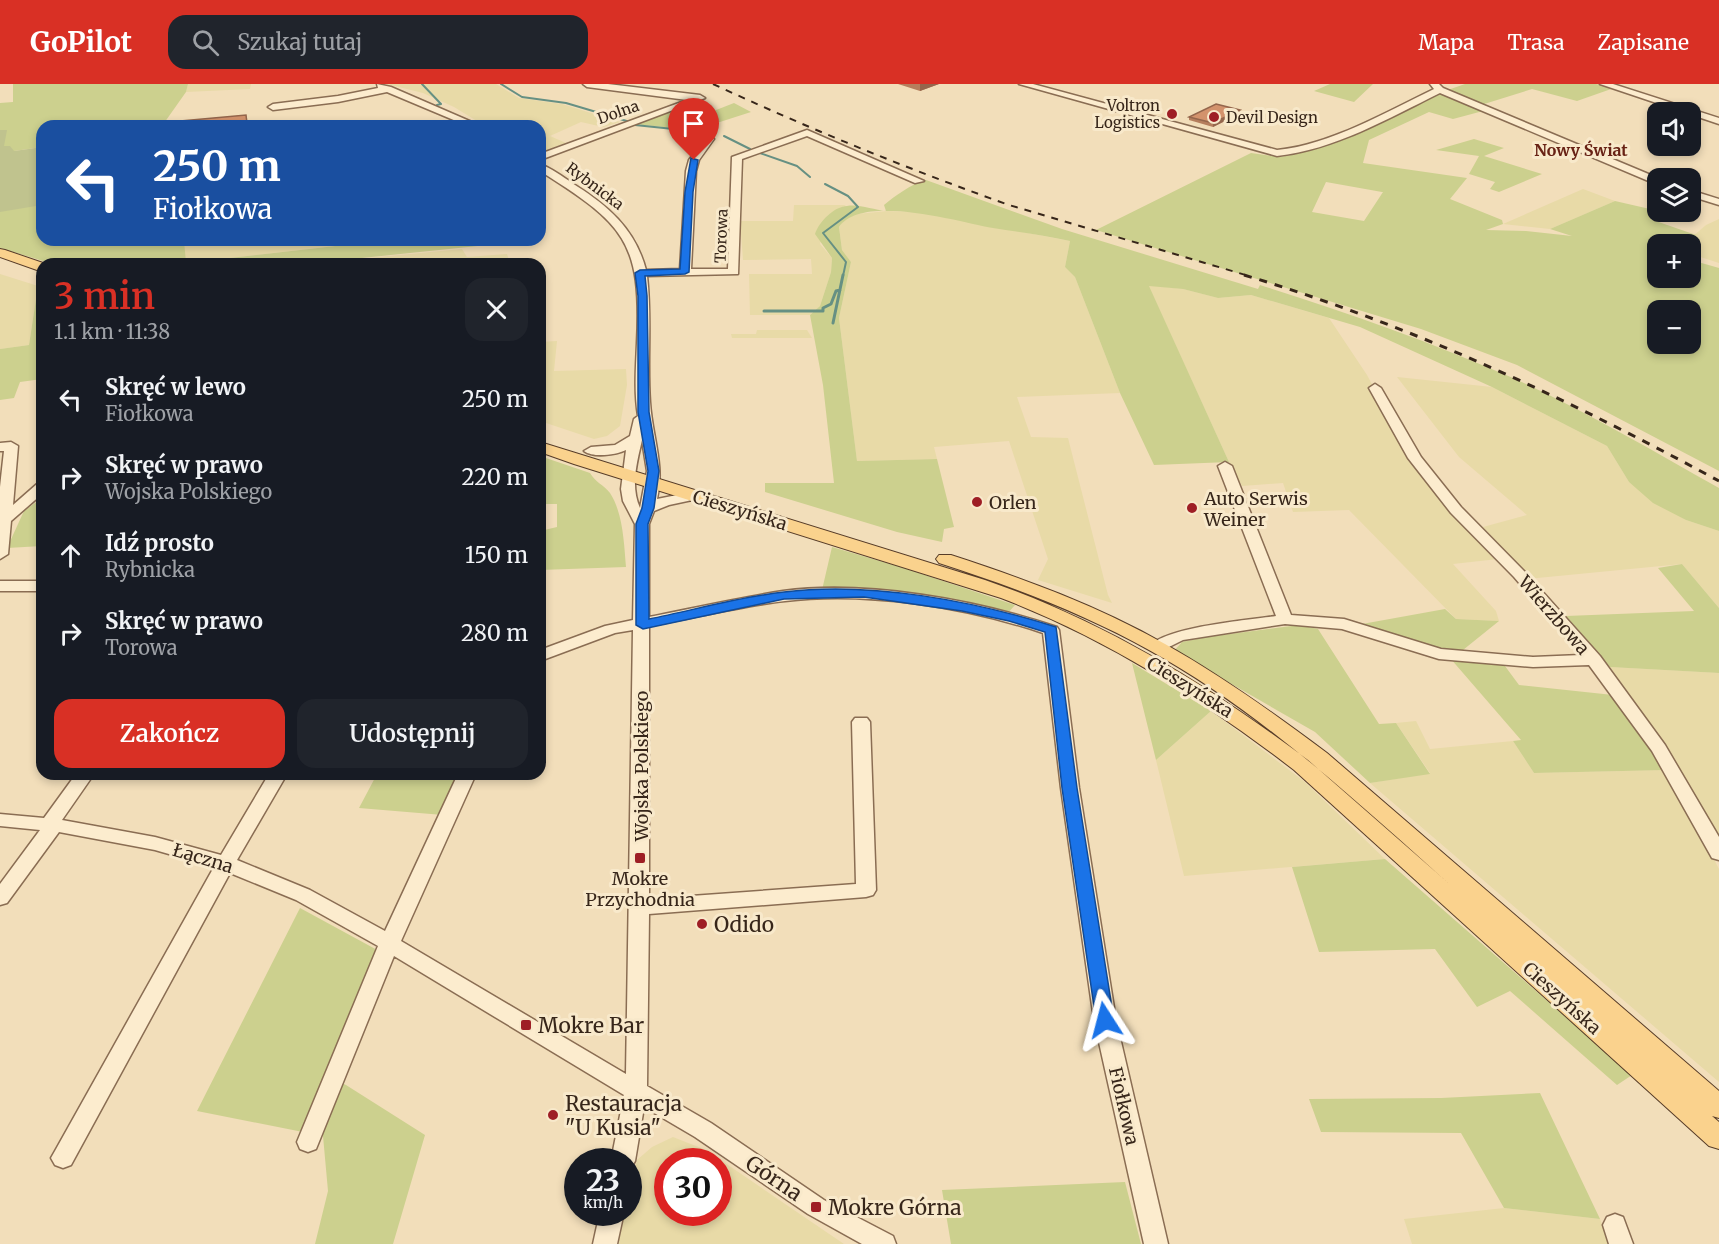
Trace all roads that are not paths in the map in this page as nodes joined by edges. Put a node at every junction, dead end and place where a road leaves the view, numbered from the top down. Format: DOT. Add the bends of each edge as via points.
graph roads {
  1 [pos="374,84"];
  2 [pos="587,84"];
  3 [pos="1023,84"];
  4 [pos="1604,84"];
  5 [pos="1437,87"];
  6 [pos="388,90"];
  7 [pos="273,107"];
  8 [pos="461,120"];
  9 [pos="1719,121"];
  10 [pos="709,138"];
  11 [pos="546,155"];
  12 [pos="546,170"];
  13 [pos="1647,177"];
  14 [pos="919,181"];
  15 [pos="1701,196"];
  16 [pos="1719,202"];
  17 [pos="0,253"];
  18 [pos="0,263"];
  19 [pos="36,265"];
  20 [pos="685,272"];
  21 [pos="640,273"];
  22 [pos="36,275"];
  23 [pos="1375,388"];
  24 [pos="643,412"];
  25 [pos="546,436"];
  26 [pos="637,438"];
  27 [pos="0,447"];
  28 [pos="546,449"];
  29 [pos="591,452"];
  30 [pos="1225,466"];
  31 [pos="629,471"];
  32 [pos="653,478"];
  33 [pos="36,492"];
  34 [pos="692,496"];
  35 [pos="648,508"];
  36 [pos="4,520"];
  37 [pos="642,524"];
  38 [pos="0,554"];
  39 [pos="0,586"];
  40 [pos="36,586"];
  41 [pos="1285,620"];
  42 [pos="643,625"];
  43 [pos="1157,647"];
  44 [pos="546,654"];
  45 [pos="1594,660"];
  46 [pos="861,722"];
  47 [pos="81,780"];
  48 [pos="274,780"];
  49 [pos="464,780"];
  50 [pos="0,820"];
  51 [pos="52,824"];
  52 [pos="1719,853"];
  53 [pos="226,864"];
  54 [pos="0,898"];
  55 [pos="640,907"];
  56 [pos="390,944"];
  57 [pos="636,1091"];
  58 [pos="1719,1107"];
  59 [pos="1719,1138"];
  60 [pos="308,1142"];
  61 [pos="625,1148"];
  62 [pos="63,1158"];
  63 [pos="609,1226"];
  64 [pos="605,1244"];
  65 [pos="884,1244"];
  66 [pos="1156,1244"];
  1 -- 6 [label="street"];
  2 -- 11 [label="street, Dolna" via="700,98"];
  3 -- 5 [label="street" via="1272,152 1297,151 1368,125"];
  4 -- 9 [label="street"];
  5 -- 13 [label="street"];
  6 -- 7 [label="street"];
  6 -- 8 [label="street"];
  10 -- 20 [label="street" via="691,171"];
  12 -- 21 [label="street, Rybnicka" via="616,222 633,246"];
  14 -- 20 [label="street, Torowa" via="807,133 737,157 735,272"];
  15 -- 16 [label="street"];
  17 -- 19 [label="main road"];
  18 -- 22 [label="main road"];
  20 -- 21 [label="street, Torowa"];
  21 -- 24 [label="street, Rybnicka"];
  23 -- 45 [label="street, Wierzbowa" via="1415,458 1449,501"];
  24 -- 26 [label="street, Rybnicka"];
  24 -- 32 [label="street, Rybnicka"];
  25 -- 29 [label="main road, Cieszyńska"];
  26 -- 29 [label="street" via="618,449"];
  26 -- 31 [label="street, Rybnicka"];
  27 -- 36 [label="street" via="11,446"];
  28 -- 31 [label="main road, Cieszyńska"];
  29 -- 31 [label="main road, Cieszyńska"];
  30 -- 41 [label="street"];
  31 -- 32 [label="main road, Cieszyńska"];
  31 -- 37 [label="street, Wojska Polskiego" via="630,499"];
  32 -- 34 [label="main road, Cieszyńska"];
  32 -- 35 [label="street, Wojska Polskiego"];
  32 -- 43 [label="main road, Cieszyńska" via="996,575"];
  33 -- 36 [label="street"];
  34 -- 35 [label="street"];
  34 -- 59 [label="main road, Cieszyńska" via="987,587 1090,629 1159,666 1231,712 1301,765"];
  35 -- 37 [label="street, Wojska Polskiego"];
  36 -- 38 [label="street"];
  37 -- 42 [label="street, Wojska Polskiego"];
  39 -- 40 [label="street"];
  41 -- 43 [label="street" via="1179,636"];
  41 -- 45 [label="street" via="1344,624 1439,654 1533,662"];
  42 -- 44 [label="street" via="611,629"];
  42 -- 55 [label="street, Wojska Polskiego"];
  42 -- 66 [label="street, Fiołkowa" via="784,596 855,593 962,607 1051,630 1105,1020"];
  43 -- 58 [label="main road, Cieszyńska" via="1257,710 1320,758"];
  45 -- 52 [label="street, Wierzbowa" via="1659,749"];
  46 -- 55 [label="street" via="866,890"];
  47 -- 51 [label="street"];
  48 -- 53 [label="street"];
  49 -- 56 [label="street"];
  50 -- 51 [label="street, Łączna"];
  51 -- 53 [label="street, Łączna" via="128,837"];
  51 -- 54 [label="street"];
  53 -- 56 [label="street, Łączna" via="303,895"];
  53 -- 62 [label="street"];
  55 -- 57 [label="street, Wojska Polskiego"];
  56 -- 57 [label="street, Łączna"];
  56 -- 60 [label="street"];
  57 -- 61 [label="street, Wojska Polskiego"];
  57 -- 65 [label="street, Górna" via="816,1207"];
  63 -- 64 [label="street"];
}
